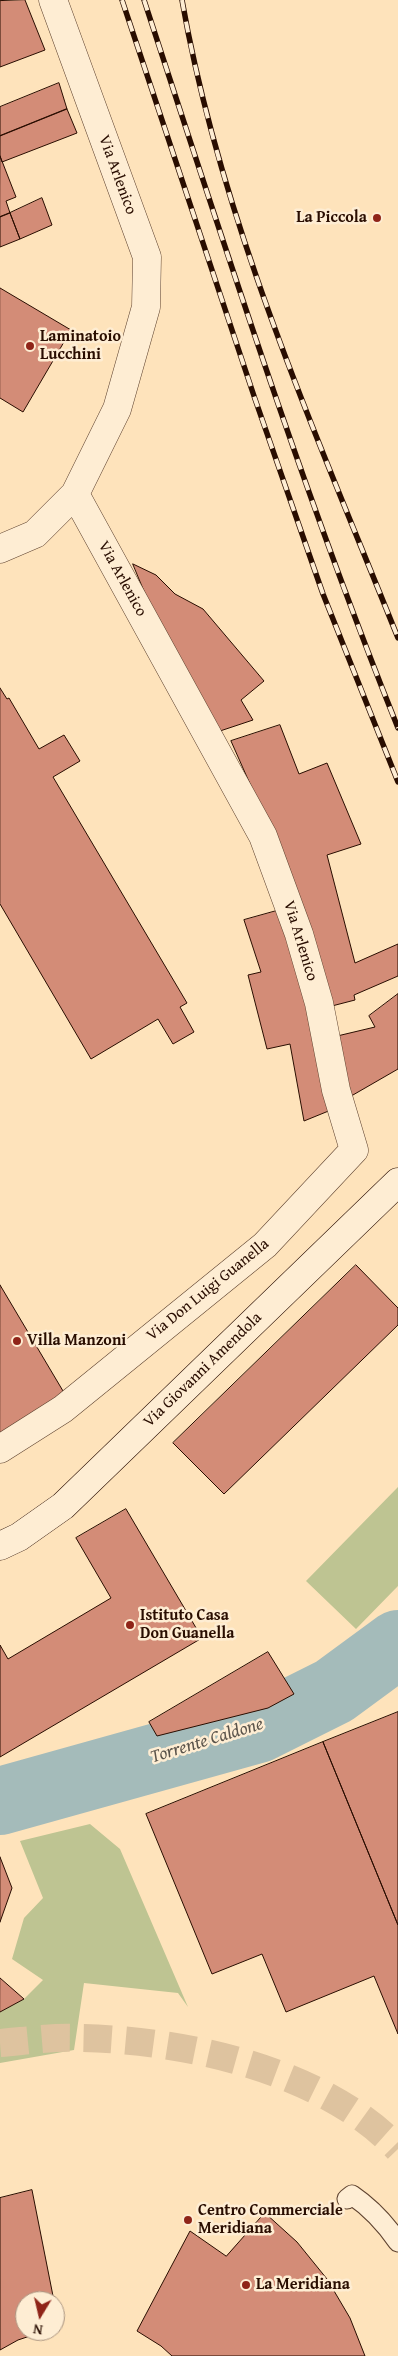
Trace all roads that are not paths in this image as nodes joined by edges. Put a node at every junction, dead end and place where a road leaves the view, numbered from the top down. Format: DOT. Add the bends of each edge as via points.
graph roads {
  1 [pos="53,0"];
  2 [pos="75,494"];
  3 [pos="0,549"];
  4 [pos="354,1150"];
  5 [pos="398,1182"];
  6 [pos="0,1449"];
  7 [pos="0,1546"];
  8 [pos="347,2200"];
  9 [pos="398,2242"];
  1 -- 2 [label="street, Via Arlenico" via="147,257 146,307 130,366 116,409"];
  2 -- 3 [label="street" via="35,534"];
  2 -- 4 [label="street, Via Arlenico" via="262,836 299,934 318,1003 336,1090"];
  4 -- 6 [label="street, Via Don Luigi Guanella" via="265,1245 63,1409"];
  5 -- 7 [label="street, Via Giovanni Amendola" via="63,1506 19,1537"];
  8 -- 9 [label="lane" via="352,2195 365,2204 385,2223"];
}
